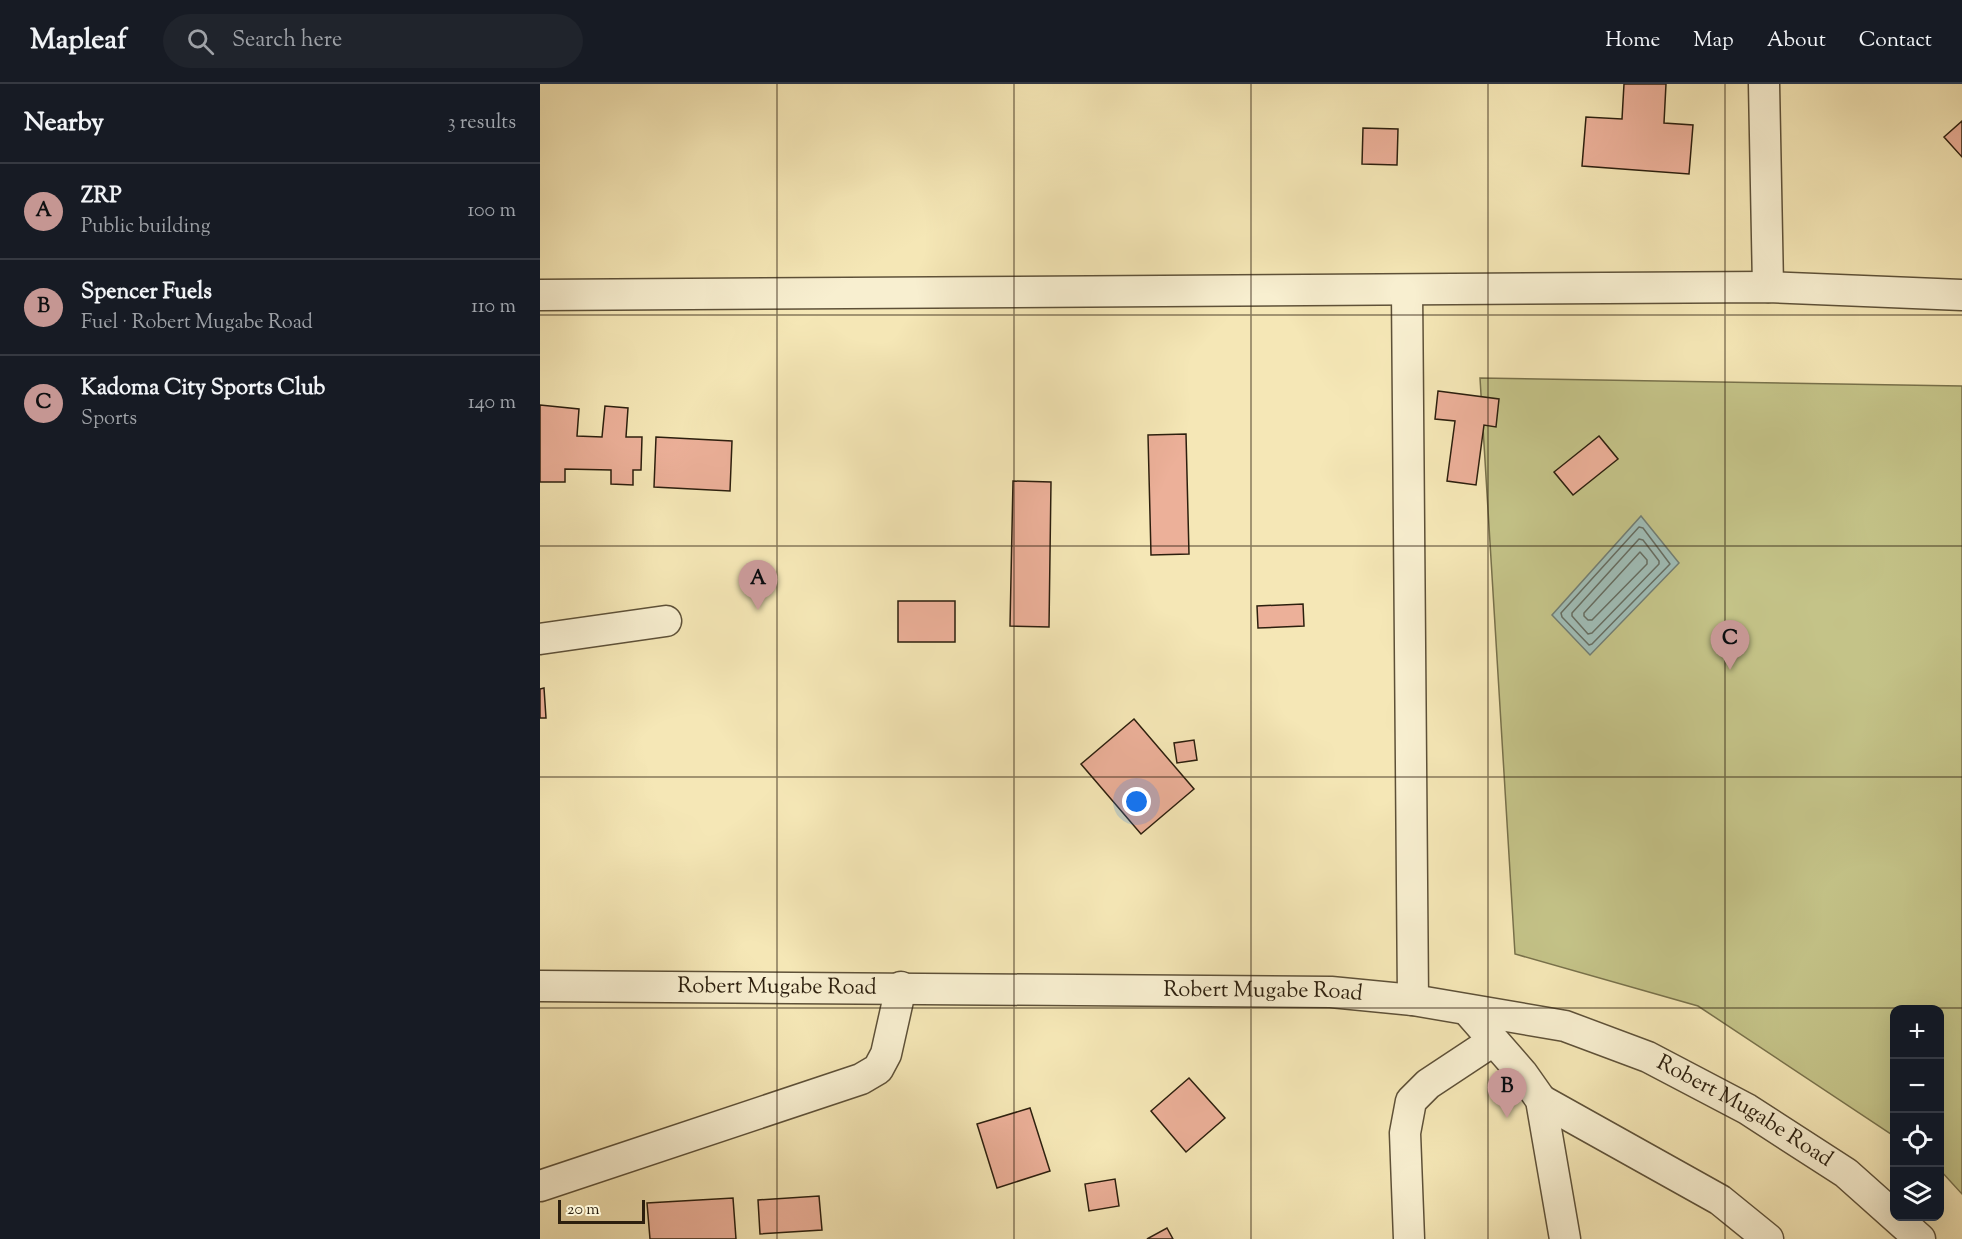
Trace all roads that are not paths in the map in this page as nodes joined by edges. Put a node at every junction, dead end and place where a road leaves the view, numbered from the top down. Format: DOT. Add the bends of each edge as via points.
graph roads {
  1 [pos="1764,84"];
  2 [pos="1768,287"];
  3 [pos="1407,290"];
  4 [pos="540,295"];
  5 [pos="1962,295"];
  6 [pos="666,621"];
  7 [pos="540,639"];
  8 [pos="540,986"];
  9 [pos="901,987"];
  10 [pos="1413,1000"];
  11 [pos="1467,1010"];
  12 [pos="1493,1041"];
  13 [pos="1541,1100"];
  14 [pos="540,1186"];
  15 [pos="1409,1239"];
  16 [pos="1565,1239"];
  17 [pos="1768,1239"];
  18 [pos="1920,1239"];
  1 -- 2 [label="street"];
  2 -- 3 [label="street"];
  2 -- 5 [label="street"];
  3 -- 4 [label="street"];
  3 -- 10 [label="street"];
  6 -- 7 [label="street"];
  8 -- 9 [label="street, Robert Mugabe Road"];
  9 -- 10 [label="street, Robert Mugabe Road" via="1331,992"];
  9 -- 14 [label="street" via="886,1054 878,1069 861,1079"];
  10 -- 11 [label="street, Robert Mugabe Road"];
  11 -- 12 [label="street"];
  11 -- 18 [label="street, Robert Mugabe Road" via="1565,1026 1648,1057 1747,1109 1846,1173"];
  12 -- 13 [label="street"];
  12 -- 15 [label="street" via="1428,1084 1411,1101 1405,1133"];
  13 -- 16 [label="street"];
  13 -- 17 [label="street" via="1720,1200"];
}
